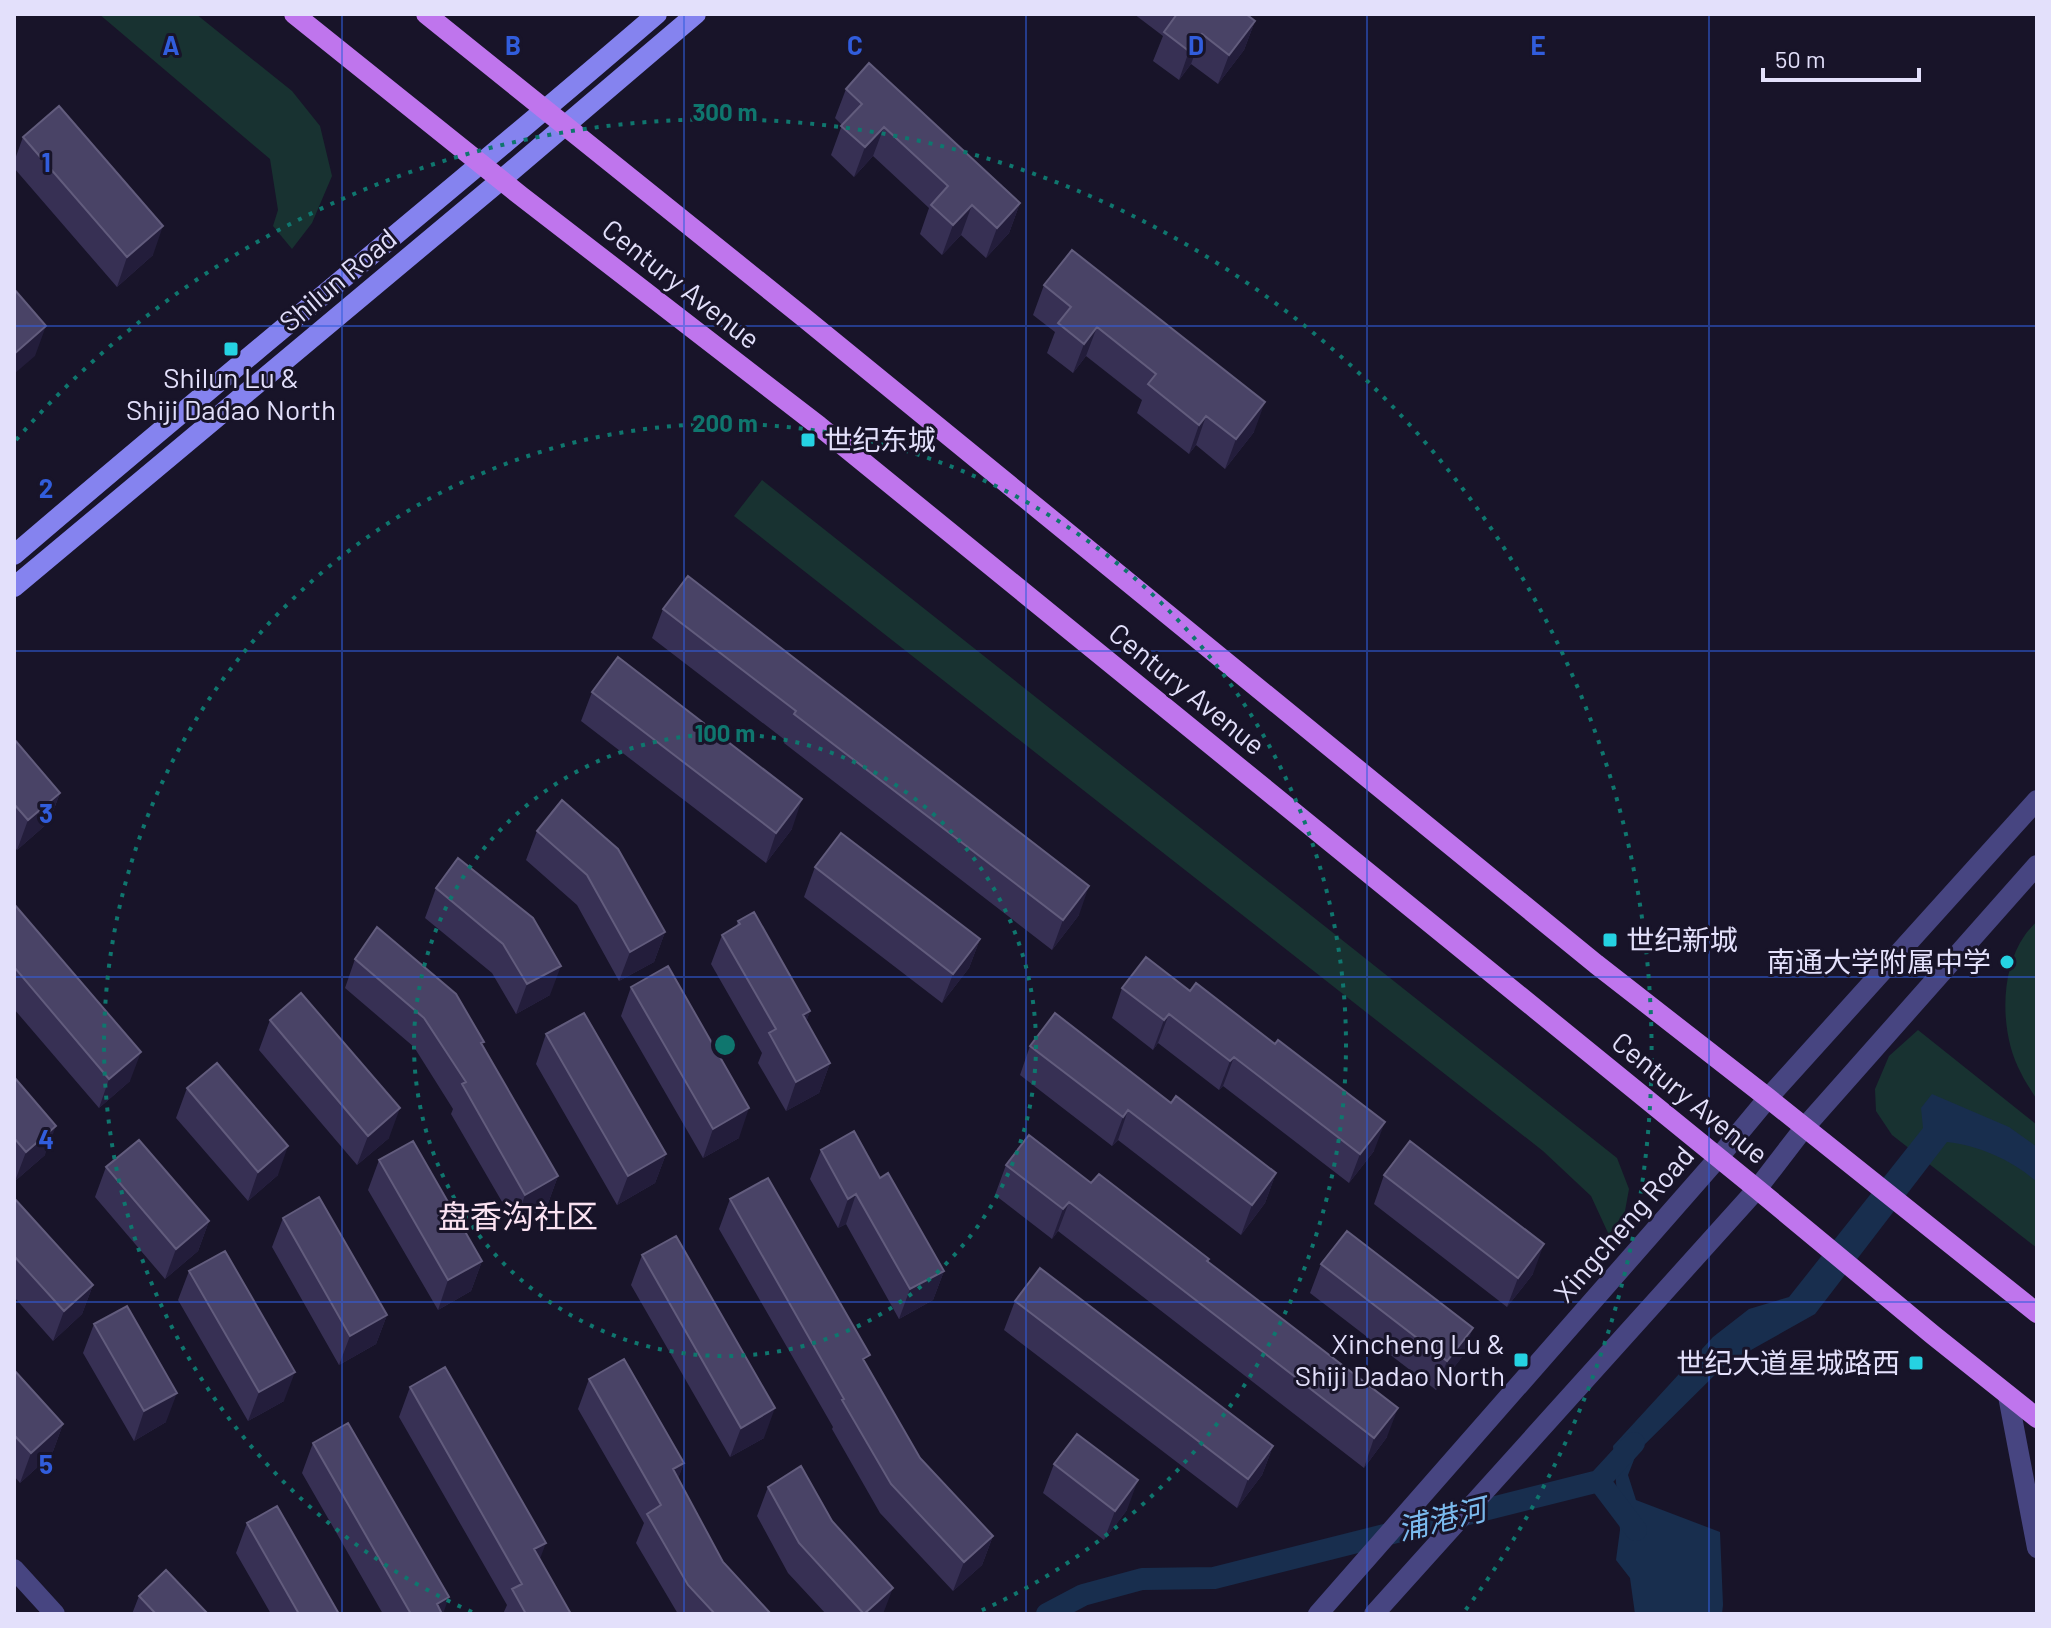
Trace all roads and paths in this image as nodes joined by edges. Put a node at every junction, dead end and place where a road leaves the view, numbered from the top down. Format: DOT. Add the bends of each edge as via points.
graph roads {
  1 [pos="294,14"];
  2 [pos="426,14"];
  3 [pos="657,14"];
  4 [pos="696,14"];
  5 [pos="546,110"];
  6 [pos="565,126"];
  7 [pos="481,164"];
  8 [pos="501,180"];
  9 [pos="14,555"];
  10 [pos="14,587"];
  11 [pos="2037,800"];
  12 [pos="2037,865"];
  13 [pos="1768,1098"];
  14 [pos="1804,1128"];
  15 [pos="1719,1157"];
  16 [pos="1757,1189"];
  17 [pos="2037,1313"];
  18 [pos="2008,1396"];
  19 [pos="2037,1418"];
  20 [pos="2037,1548"];
  21 [pos="14,1569"];
  22 [pos="55,1614"];
  23 [pos="1318,1614"];
  24 [pos="1374,1614"];
  1 -- 7 [label="main road, Century Avenue"];
  2 -- 5 [label="main road, Century Avenue"];
  3 -- 5 [label="main road, Shilun Road"];
  4 -- 6 [label="main road, Shilun Road"];
  5 -- 6 [label="main road, Century Avenue"];
  5 -- 7 [label="main road, Shilun Road"];
  6 -- 8 [label="main road, Shilun Road"];
  6 -- 13 [label="main road, Century Avenue"];
  7 -- 8 [label="main road, Century Avenue"];
  7 -- 9 [label="main road, Shilun Road"];
  8 -- 10 [label="main road, Shilun Road"];
  8 -- 15 [label="main road, Century Avenue" via="819,426"];
  11 -- 13 [label="street, Xingcheng Road"];
  12 -- 14 [label="street"];
  13 -- 14 [label="main road, Century Avenue"];
  13 -- 15 [label="street, Xingcheng Road"];
  14 -- 16 [label="street"];
  14 -- 17 [label="main road, Century Avenue"];
  15 -- 16 [label="main road, Century Avenue"];
  15 -- 23 [label="street, Xingcheng Road"];
  16 -- 18 [label="main road, Century Avenue"];
  16 -- 24 [label="street"];
  18 -- 19 [label="main road, Century Avenue"];
  18 -- 20 [label="street"];
  21 -- 22 [label="street"];
}
